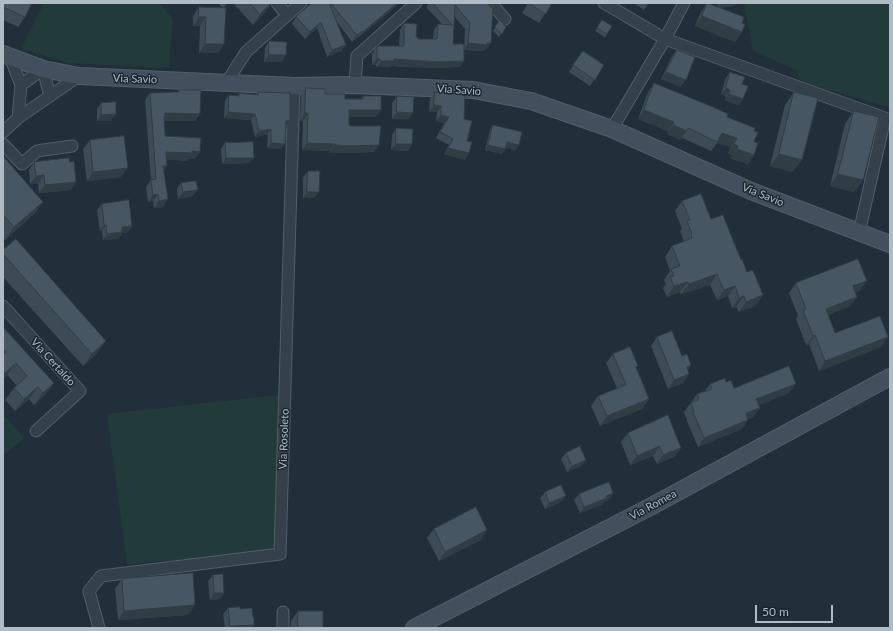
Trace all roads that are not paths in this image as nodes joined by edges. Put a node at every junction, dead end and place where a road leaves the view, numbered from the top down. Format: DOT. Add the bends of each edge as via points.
graph roads {
  1 [pos="277,3"];
  2 [pos="301,3"];
  3 [pos="416,3"];
  4 [pos="491,3"];
  5 [pos="604,3"];
  6 [pos="684,3"];
  7 [pos="287,14"];
  8 [pos="505,19"];
  9 [pos="665,39"];
  10 [pos="7,55"];
  11 [pos="43,69"];
  12 [pos="79,76"];
  13 [pos="226,83"];
  14 [pos="21,85"];
  15 [pos="294,86"];
  16 [pos="355,86"];
  17 [pos="50,96"];
  18 [pos="18,118"];
  19 [pos="612,128"];
  20 [pos="3,132"];
  21 [pos="3,144"];
  22 [pos="72,146"];
  23 [pos="859,233"];
  24 [pos="890,244"];
  25 [pos="3,306"];
  26 [pos="890,377"];
  27 [pos="36,431"];
  28 [pos="283,612"];
  29 [pos="99,628"];
  30 [pos="283,628"];
  31 [pos="414,628"];
  1 -- 7 [label="street"];
  2 -- 7 [label="street"];
  3 -- 16 [label="street" via="357,56"];
  4 -- 8 [label="street"];
  5 -- 9 [label="street"];
  6 -- 9 [label="street"];
  7 -- 13 [label="street" via="246,52"];
  9 -- 19 [label="street"];
  9 -- 23 [label="street" via="886,118"];
  10 -- 11 [label="street, Via Savio"];
  10 -- 14 [label="street"];
  11 -- 12 [label="street, Via Savio"];
  11 -- 14 [label="street"];
  11 -- 17 [label="street"];
  12 -- 13 [label="street, Via Savio"];
  12 -- 17 [label="street"];
  13 -- 15 [label="street, Via Savio"];
  14 -- 18 [label="street"];
  15 -- 16 [label="street, Via Savio"];
  15 -- 29 [label="street, Via Rosoleto" via="280,554 101,576 89,591"];
  16 -- 19 [label="street, Via Savio" via="473,90 531,100"];
  17 -- 18 [label="street"];
  18 -- 20 [label="street"];
  19 -- 23 [label="street, Via Savio" via="751,191"];
  21 -- 22 [label="street" via="22,164 37,151"];
  23 -- 24 [label="street, Via Savio"];
  25 -- 27 [label="street, Via Certaldo" via="80,391"];
  26 -- 31 [label="street, Via Romea" via="650,507"];
  28 -- 30 [label="street"];
}
